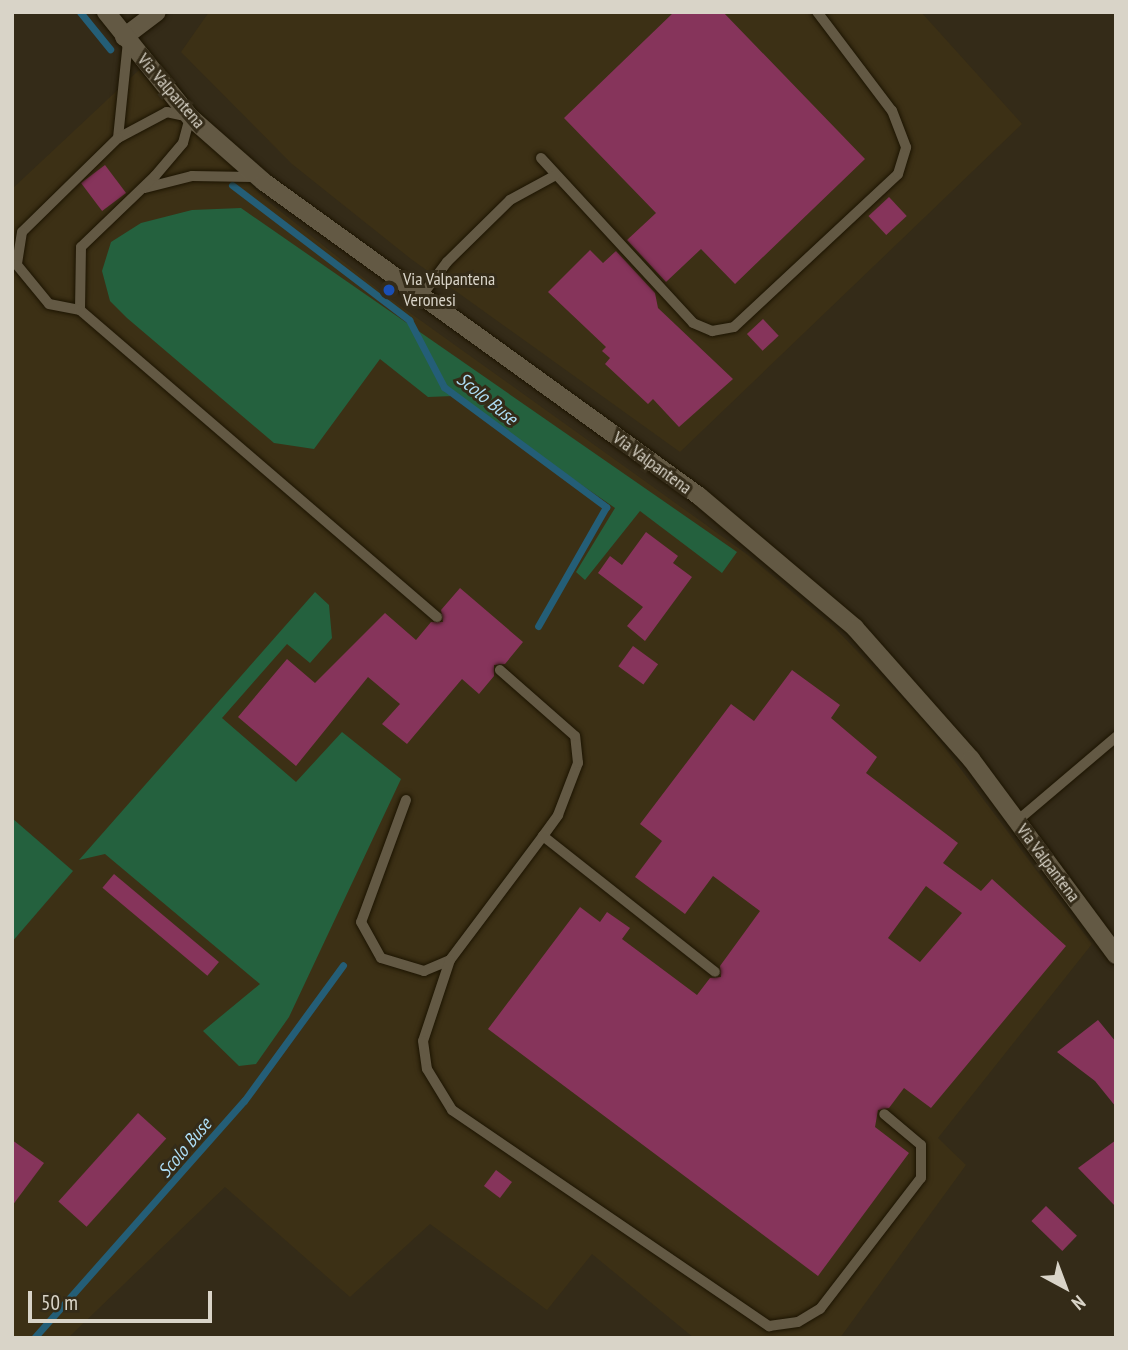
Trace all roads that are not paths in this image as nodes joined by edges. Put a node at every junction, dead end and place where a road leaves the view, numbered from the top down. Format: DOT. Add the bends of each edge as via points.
graph roads {
  1 [pos="106,12"];
  2 [pos="157,12"];
  3 [pos="817,12"];
  4 [pos="126,39"];
  5 [pos="190,117"];
  6 [pos="118,138"];
  7 [pos="541,158"];
  8 [pos="556,175"];
  9 [pos="264,182"];
  10 [pos="142,189"];
  11 [pos="420,298"];
  12 [pos="80,310"];
  13 [pos="437,617"];
  14 [pos="500,670"];
  15 [pos="1116,737"];
  16 [pos="406,800"];
  17 [pos="1017,821"];
  18 [pos="543,836"];
  19 [pos="1116,955"];
  20 [pos="450,960"];
  21 [pos="715,972"];
  22 [pos="884,1114"];
  1 -- 4 [label="street, Via Valpantena"];
  2 -- 4 [label="street, Via Valpantena"];
  3 -- 8 [label="lane" via="892,111 906,147 898,174 734,327 712,331 693,323"];
  4 -- 5 [label="street, Via Valpantena"];
  4 -- 6 [label="lane"];
  5 -- 6 [label="lane" via="167,112"];
  5 -- 9 [label="street, Via Valpantena"];
  5 -- 10 [label="lane" via="183,143"];
  6 -- 12 [label="lane" via="22,232 16,252 17,265 49,304"];
  7 -- 8 [label="lane"];
  8 -- 11 [label="lane" via="485,223"];
  9 -- 10 [label="lane" via="240,173 192,176"];
  9 -- 11 [label="street, Via Valpantena"];
  10 -- 12 [label="lane" via="81,247"];
  11 -- 17 [label="street, Via Valpantena" via="699,496 855,628"];
  12 -- 13 [label="lane"];
  14 -- 18 [label="lane" via="575,736 578,763 558,815"];
  15 -- 17 [label="lane"];
  16 -- 20 [label="lane" via="362,922 369,946 402,969 424,971"];
  17 -- 19 [label="street, Via Valpantena"];
  18 -- 20 [label="lane"];
  18 -- 21 [label="lane"];
  20 -- 22 [label="lane" via="423,1041 427,1069 452,1110 769,1326 798,1322 820,1310 920,1178 921,1145"];
}
